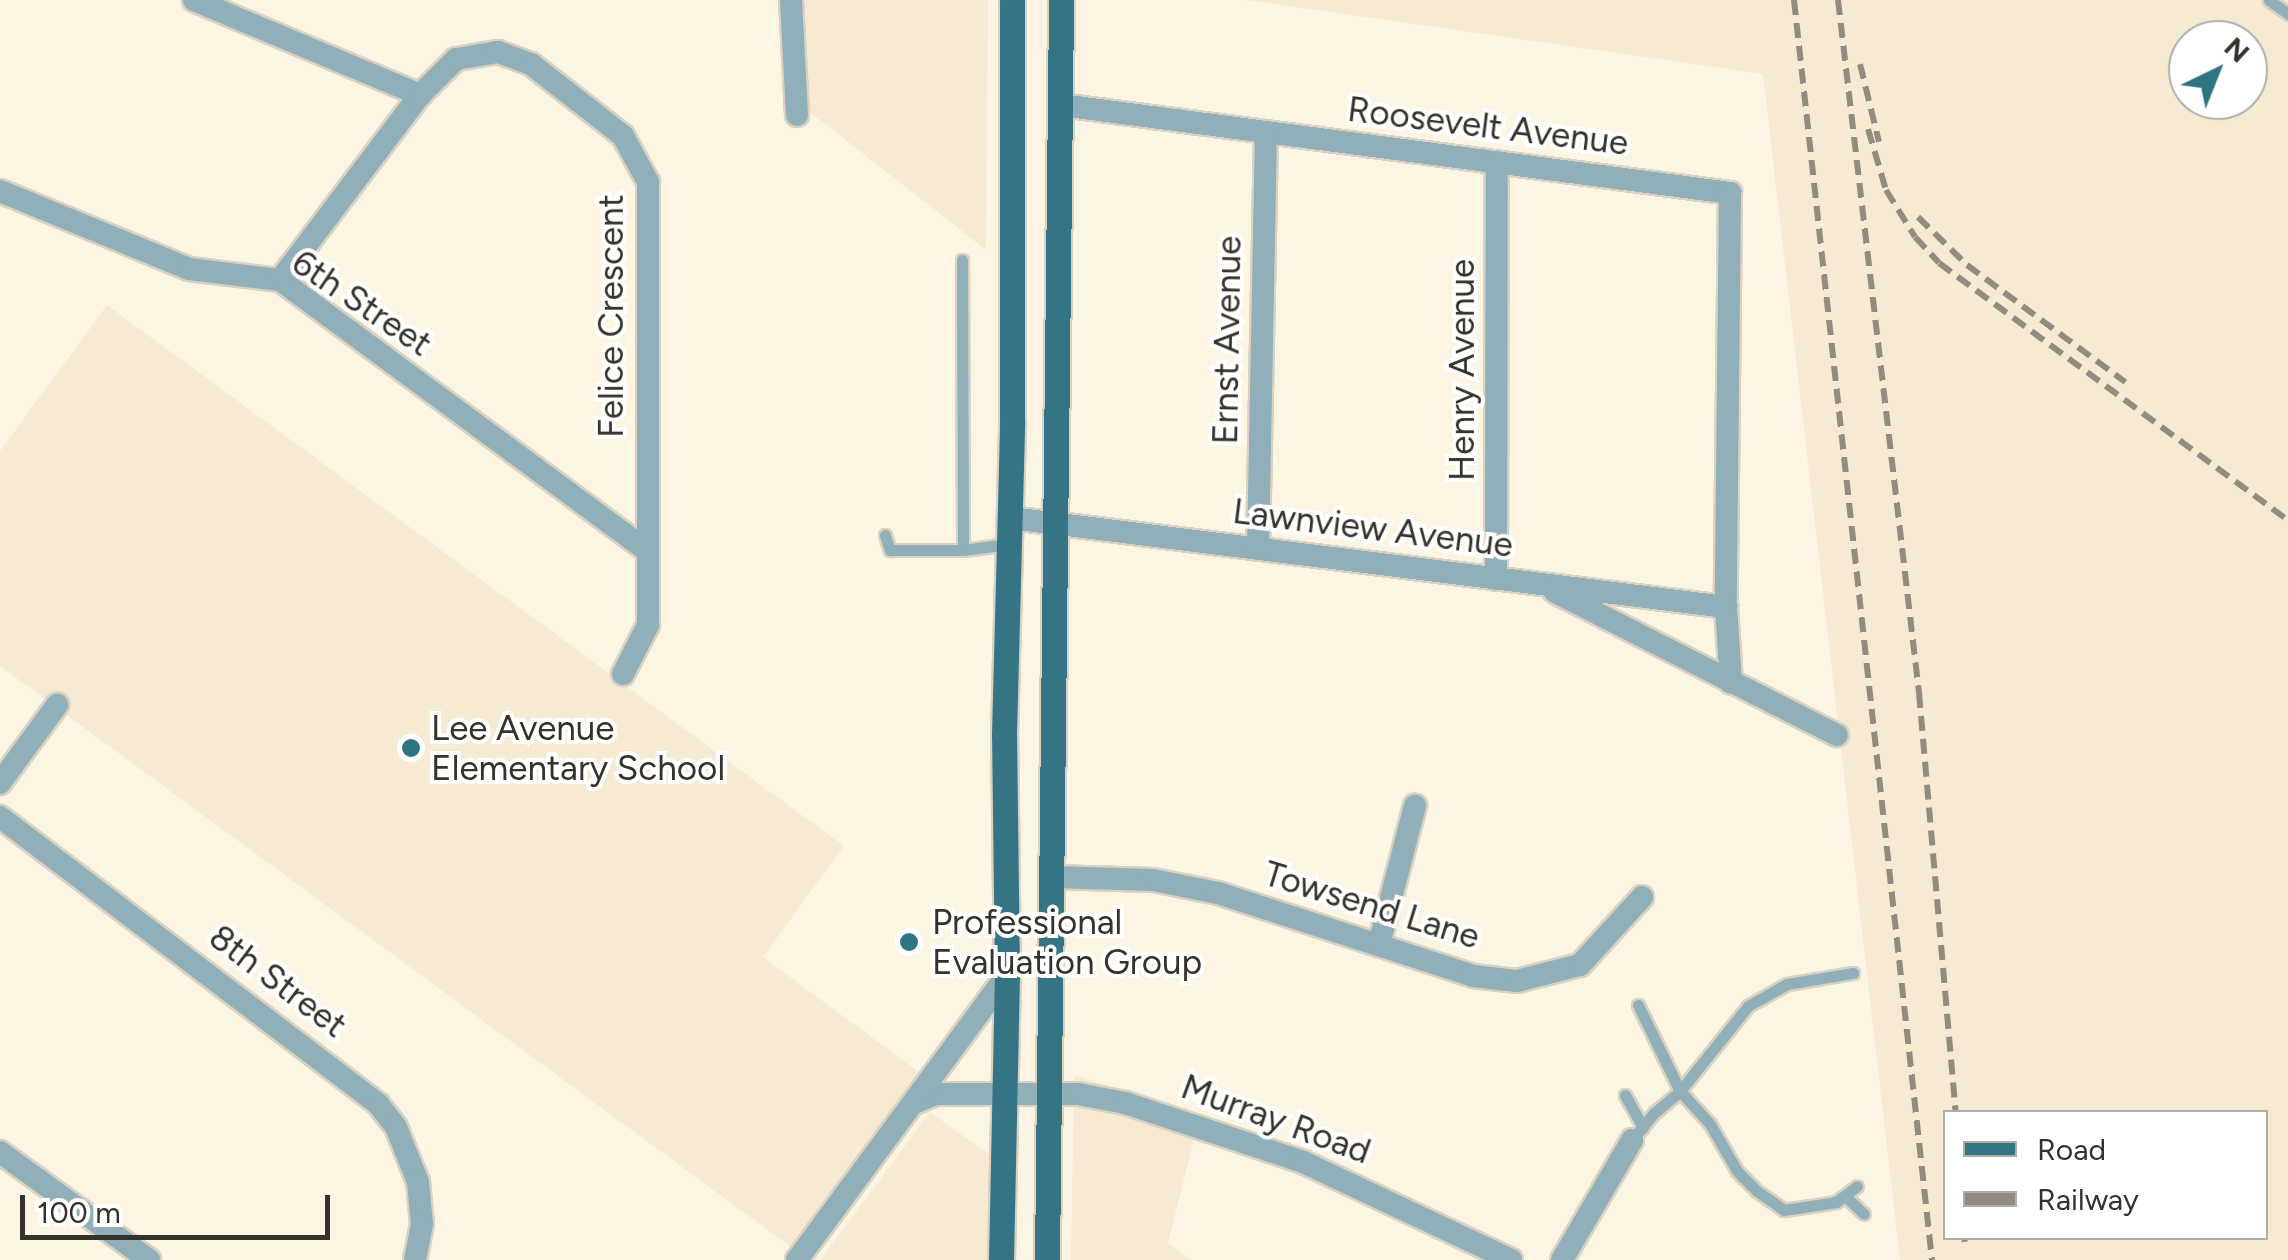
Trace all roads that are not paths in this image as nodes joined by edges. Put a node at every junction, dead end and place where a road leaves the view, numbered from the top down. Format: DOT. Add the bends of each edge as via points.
graph roads {
  1 [pos="194,0"];
  2 [pos="791,0"];
  3 [pos="1012,0"];
  4 [pos="1061,0"];
  5 [pos="2270,0"];
  6 [pos="2288,14"];
  7 [pos="420,95"];
  8 [pos="1061,105"];
  9 [pos="797,115"];
  10 [pos="1266,132"];
  11 [pos="1497,162"];
  12 [pos="0,191"];
  13 [pos="962,260"];
  14 [pos="280,280"];
  15 [pos="1010,518"];
  16 [pos="1056,524"];
  17 [pos="885,536"];
  18 [pos="1010,544"];
  19 [pos="1258,549"];
  20 [pos="963,550"];
  21 [pos="647,551"];
  22 [pos="1496,578"];
  23 [pos="1540,584"];
  24 [pos="1726,607"];
  25 [pos="622,674"];
  26 [pos="1726,680"];
  27 [pos="57,705"];
  28 [pos="1837,735"];
  29 [pos="0,783"];
  30 [pos="1415,806"];
  31 [pos="0,817"];
  32 [pos="1052,877"];
  33 [pos="1642,897"];
  34 [pos="1378,944"];
  35 [pos="1853,972"];
  36 [pos="1007,976"];
  37 [pos="1638,1004"];
  38 [pos="1680,1091"];
  39 [pos="1625,1095"];
  40 [pos="1004,1097"];
  41 [pos="1050,1097"];
  42 [pos="914,1102"];
  43 [pos="1638,1134"];
  44 [pos="0,1153"];
  45 [pos="1858,1186"];
  46 [pos="1847,1198"];
  47 [pos="1864,1214"];
  48 [pos="148,1260"];
  49 [pos="415,1260"];
  50 [pos="797,1260"];
  51 [pos="1001,1260"];
  52 [pos="1047,1260"];
  53 [pos="1512,1260"];
  54 [pos="1562,1260"];
  1 -- 7 [label="street"];
  2 -- 9 [label="street"];
  3 -- 15 [label="main road"];
  4 -- 8 [label="main road"];
  5 -- 6 [label="lane"];
  7 -- 14 [label="street, Felice Crescent"];
  7 -- 21 [label="street, Felice Crescent" via="456,59 498,52 531,64 623,136 648,182"];
  8 -- 10 [label="street, Roosevelt Avenue"];
  8 -- 16 [label="main road"];
  10 -- 11 [label="street, Roosevelt Avenue"];
  10 -- 19 [label="street, Ernst Avenue"];
  11 -- 22 [label="street, Henry Avenue"];
  11 -- 24 [label="street, Roosevelt Avenue" via="1730,192"];
  12 -- 14 [label="street, 6th Street" via="190,268"];
  13 -- 20 [label="lane"];
  14 -- 21 [label="street, 6th Street"];
  15 -- 16 [label="street, Lawnview Avenue"];
  15 -- 18 [label="main road"];
  16 -- 19 [label="street, Lawnview Avenue"];
  16 -- 32 [label="main road"];
  17 -- 20 [label="lane" via="890,550"];
  18 -- 20 [label="lane"];
  18 -- 36 [label="main road"];
  19 -- 22 [label="street, Lawnview Avenue"];
  21 -- 25 [label="street, Felice Crescent" via="648,625"];
  22 -- 23 [label="street, Lawnview Avenue"];
  23 -- 24 [label="street, Lawnview Avenue"];
  23 -- 26 [label="street"];
  24 -- 26 [label="street"];
  26 -- 28 [label="street"];
  27 -- 29 [label="street"];
  30 -- 34 [label="street"];
  31 -- 49 [label="street, 8th Street" via="378,1104 396,1126 418,1182 422,1224"];
  32 -- 34 [label="street, Towsend Lane" via="1153,880 1208,891"];
  32 -- 41 [label="main road"];
  33 -- 34 [label="street, Towsend Lane" via="1580,965 1517,980 1473,976"];
  35 -- 38 [label="lane" via="1787,984 1748,1006"];
  36 -- 40 [label="main road"];
  36 -- 42 [label="street"];
  37 -- 38 [label="lane"];
  38 -- 43 [label="lane"];
  38 -- 46 [label="lane" via="1710,1124 1737,1172 1784,1210"];
  39 -- 43 [label="lane"];
  40 -- 41 [label="street, Murray Road"];
  40 -- 42 [label="street, Murray Road" via="936,1094"];
  40 -- 51 [label="main road"];
  41 -- 52 [label="main road"];
  41 -- 53 [label="street, Murray Road" via="1078,1094 1124,1103 1304,1162"];
  42 -- 50 [label="street"];
  43 -- 54 [label="street"];
  44 -- 48 [label="street"];
  45 -- 46 [label="lane"];
  46 -- 47 [label="lane"];
}
